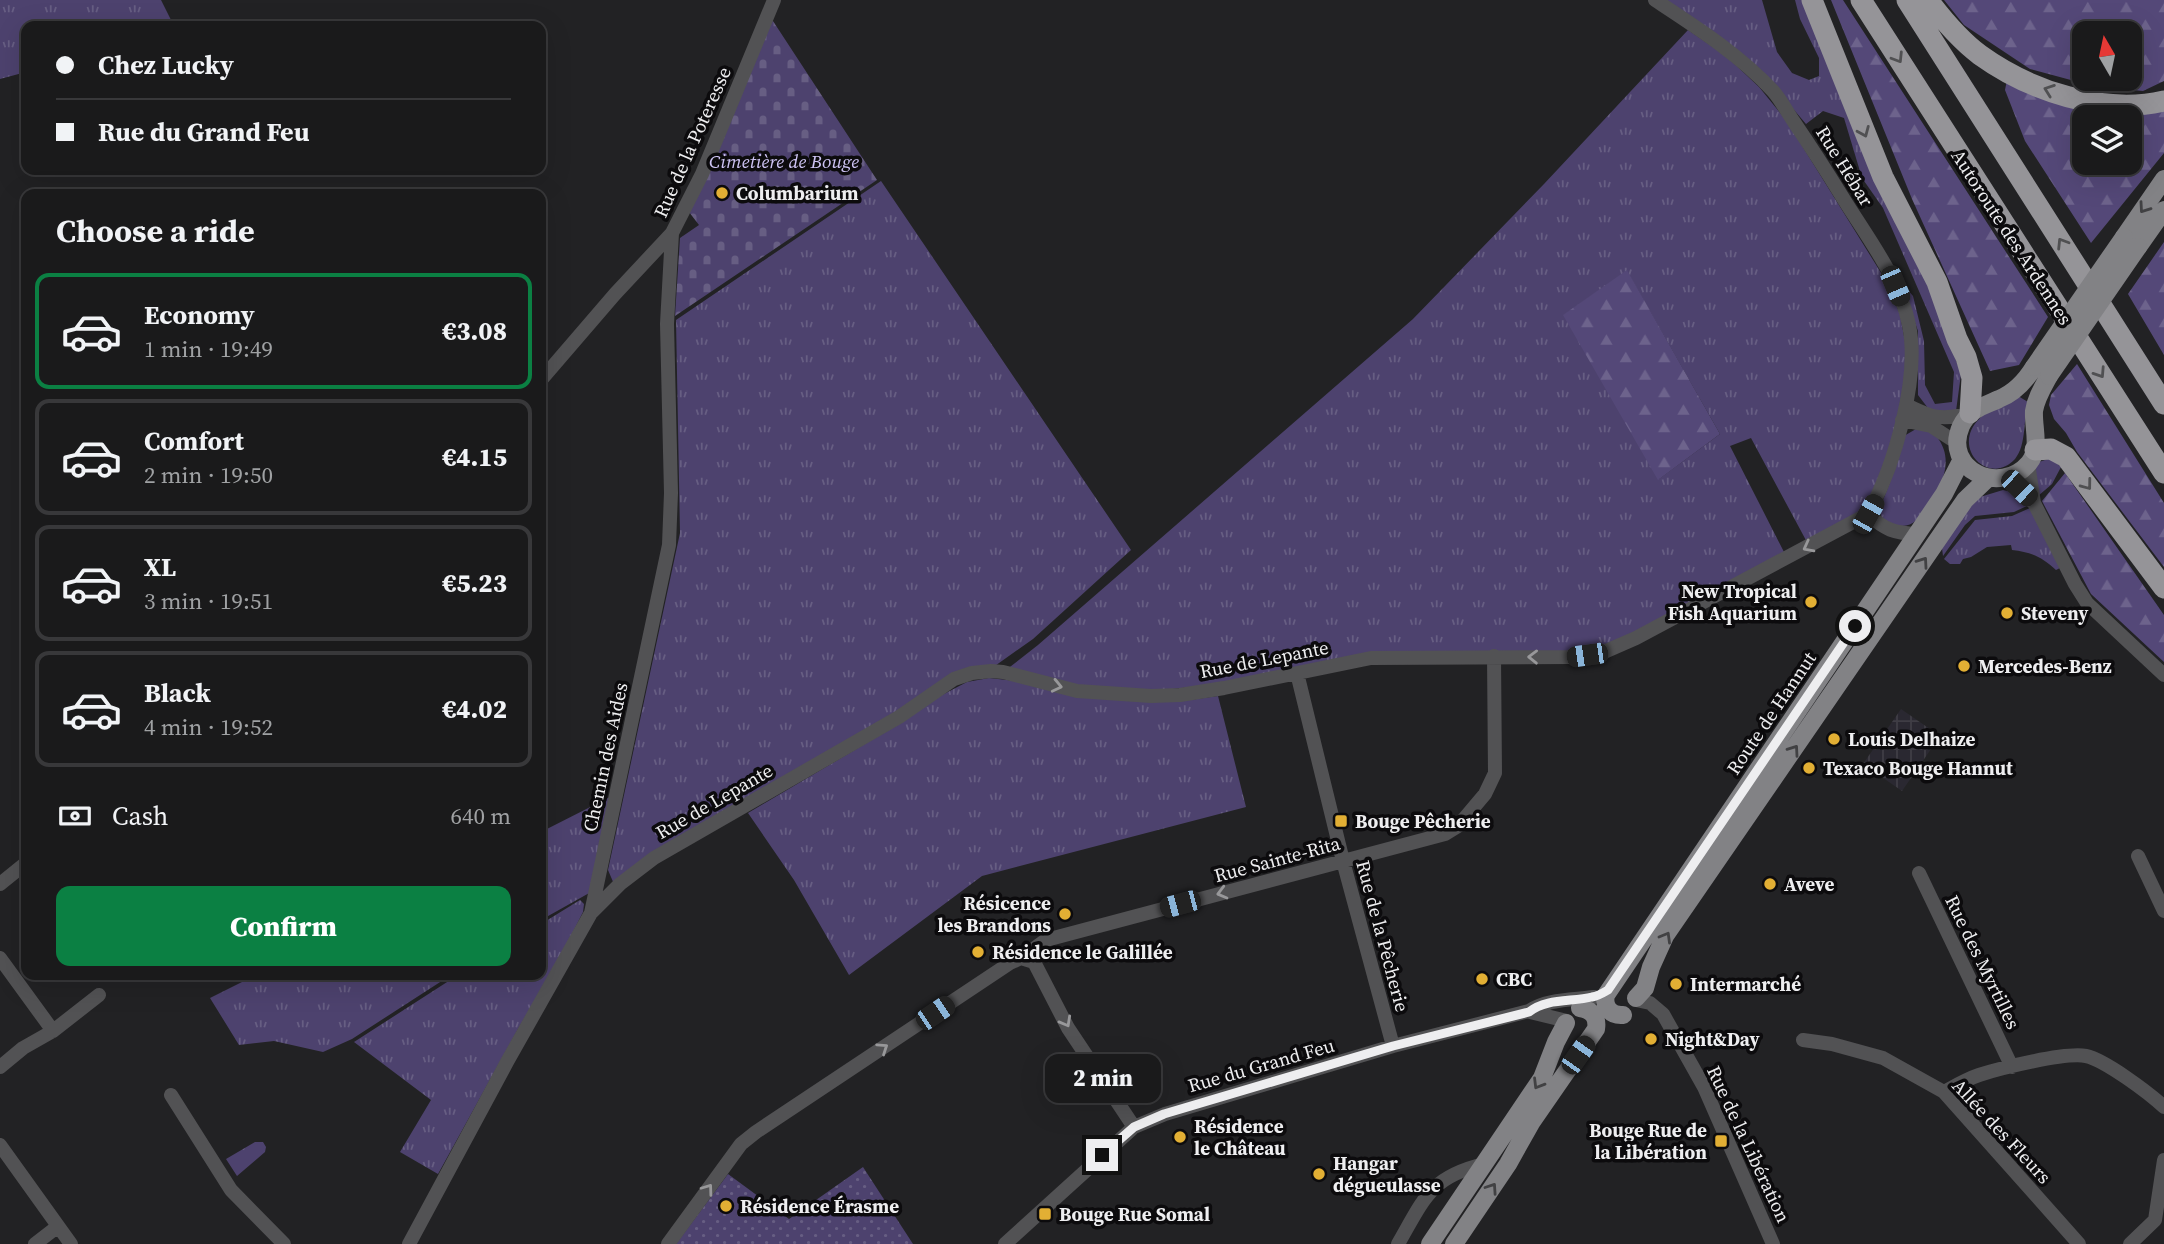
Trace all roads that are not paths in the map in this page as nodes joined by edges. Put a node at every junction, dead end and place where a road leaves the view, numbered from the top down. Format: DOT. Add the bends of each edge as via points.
graph roads {
  1 [pos="774,0"];
  2 [pos="1655,0"];
  3 [pos="1812,0"];
  4 [pos="1861,0"];
  5 [pos="1907,0"];
  6 [pos="1928,0"];
  7 [pos="2164,101"];
  8 [pos="2164,179"];
  9 [pos="2164,210"];
  10 [pos="672,233"];
  11 [pos="2131,242"];
  12 [pos="2042,371"];
  13 [pos="546,374"];
  14 [pos="2164,404"];
  15 [pos="1904,412"];
  16 [pos="1964,414"];
  17 [pos="1951,439"];
  18 [pos="2032,457"];
  19 [pos="1962,459"];
  20 [pos="2164,473"];
  21 [pos="1988,478"];
  22 [pos="2007,478"];
  23 [pos="1952,481"];
  24 [pos="2034,503"];
  25 [pos="1868,514"];
  26 [pos="1917,534"];
  27 [pos="2164,588"];
  28 [pos="1494,656"];
  29 [pos="1297,673"];
  30 [pos="2164,675"];
  31 [pos="2138,856"];
  32 [pos="1343,861"];
  33 [pos="21,867"];
  34 [pos="1919,873"];
  35 [pos="0,884"];
  36 [pos="2164,911"];
  37 [pos="591,913"];
  38 [pos="0,958"];
  39 [pos="1034,961"];
  40 [pos="99,995"];
  41 [pos="1636,999"];
  42 [pos="1583,1005"];
  43 [pos="1623,1015"];
  44 [pos="53,1031"];
  45 [pos="1592,1035"];
  46 [pos="1803,1040"];
  47 [pos="1393,1046"];
  48 [pos="0,1067"];
  49 [pos="2012,1067"];
  50 [pos="1944,1092"];
  51 [pos="171,1095"];
  52 [pos="2164,1107"];
  53 [pos="1134,1127"];
  54 [pos="0,1145"];
  55 [pos="2164,1160"];
  56 [pos="1485,1164"];
  57 [pos="57,1227"];
  58 [pos="35,1244"];
  59 [pos="71,1244"];
  60 [pos="284,1244"];
  61 [pos="409,1244"];
  62 [pos="668,1244"];
  63 [pos="1005,1244"];
  64 [pos="1398,1244"];
  65 [pos="1430,1244"];
  66 [pos="1454,1244"];
  67 [pos="1773,1244"];
  68 [pos="2079,1244"];
  69 [pos="2130,1244"];
  1 -- 10 [label="street, Rue de la Poteresse" via="702,174"];
  2 -- 15 [label="street, Rue Hébar" via="1734,55 1773,92 1884,265 1904,308 1911,343 1912,374"];
  3 -- 16 [label="highway, one-way" via="1883,177 1937,282 1965,373"];
  4 -- 20 [label="highway, Autoroute des Ardennes, one-way"];
  14 -- 5 [label="highway, Autoroute des Ardennes, one-way"];
  7 -- 6 [label="highway, one-way" via="2116,104 2064,96 2034,85 1980,55"];
  8 -- 11 [label="main road, one-way"];
  9 -- 11 [label="main road"];
  10 -- 13 [label="street, Rue de la Poteresse"];
  10 -- 37 [label="street, Chemin des Aides" via="667,324 669,545"];
  11 -- 12 [label="main road, bridge"];
  12 -- 16 [label="main road" via="2028,376 2000,399"];
  12 -- 18 [label="main road" via="2034,409"];
  15 -- 16 [label="street" via="1943,418"];
  15 -- 17 [label="street"];
  15 -- 25 [label="street" via="1881,490"];
  16 -- 17 [label="main road"];
  16 -- 19 [label="main road, Route de Hannut" via="1958,435"];
  17 -- 23 [label="main road"];
  18 -- 22 [label="main road"];
  18 -- 24 [label="street"];
  18 -- 27 [label="highway, one-way" via="2051,449 2066,457"];
  19 -- 21 [label="main road"];
  19 -- 23 [label="main road, Route de Hannut"];
  21 -- 22 [label="main road"];
  41 -- 21 [label="main road, Route de Hannut, one-way" via="1645,988 1665,936 1965,500"];
  22 -- 24 [label="street"];
  23 -- 26 [label="main road, Route de Hannut"];
  24 -- 30 [label="street" via="2087,603"];
  25 -- 26 [label="street" via="1893,532"];
  25 -- 28 [label="street, Rue de Lepante, one-way" via="1604,652 1571,657"];
  26 -- 42 [label="main road, Route de Hannut"];
  28 -- 29 [label="street, Rue de Lepante" via="1371,658"];
  28 -- 32 [label="street, Rue Sainte-Rita" via="1495,773 1485,794 1446,834"];
  29 -- 32 [label="street, Rue de la Pêcherie"];
  37 -- 29 [label="street, Rue de Lepante, one-way" via="654,859 899,717 954,679 991,671 1077,691 1151,696 1180,695"];
  31 -- 36 [label="street"];
  32 -- 39 [label="street, Rue Sainte-Rita, one-way" via="1046,940 1035,948"];
  32 -- 47 [label="street, Rue de la Pêcherie"];
  33 -- 35 [label="street"];
  34 -- 49 [label="street, Rue des Myrtilles"];
  37 -- 61 [label="street, Chemin des Aides"];
  38 -- 44 [label="street"];
  39 -- 53 [label="street, one-way" via="1068,1028"];
  62 -- 39 [label="street, one-way" via="741,1144 756,1132 1010,962 1021,958"];
  40 -- 44 [label="street"];
  41 -- 42 [label="main road" via="1629,987 1617,985"];
  41 -- 43 [label="main road, Route de Hannut" via="1632,1010"];
  41 -- 67 [label="street, Rue de la Libération" via="1650,1003 1662,1014 1704,1087"];
  42 -- 43 [label="main road" via="1605,999 1608,1010"];
  42 -- 45 [label="main road" via="1570,1034 1585,1039"];
  42 -- 47 [label="street, Rue du Grand Feu" via="1529,1012"];
  42 -- 56 [label="main road, Route de Hannut, one-way" via="1556,1042 1542,1078"];
  43 -- 45 [label="main road, Route de Hannut" via="1610,1029"];
  44 -- 48 [label="street"];
  66 -- 45 [label="main road, Route de Hannut, one-way"];
  46 -- 50 [label="street, Allée des Fleurs" via="1883,1058"];
  47 -- 53 [label="street, Rue du Grand Feu"];
  49 -- 50 [label="street" via="1977,1076"];
  49 -- 52 [label="street" via="2085,1056"];
  50 -- 68 [label="street, Allée des Fleurs"];
  51 -- 60 [label="street" via="231,1190"];
  53 -- 63 [label="street, Rue du Grand Feu"];
  54 -- 57 [label="street"];
  55 -- 69 [label="street" via="2155,1220"];
  56 -- 64 [label="street" via="1441,1180 1424,1199"];
  56 -- 65 [label="main road, Route de Hannut"];
  57 -- 58 [label="street"];
  57 -- 59 [label="street"];
}
